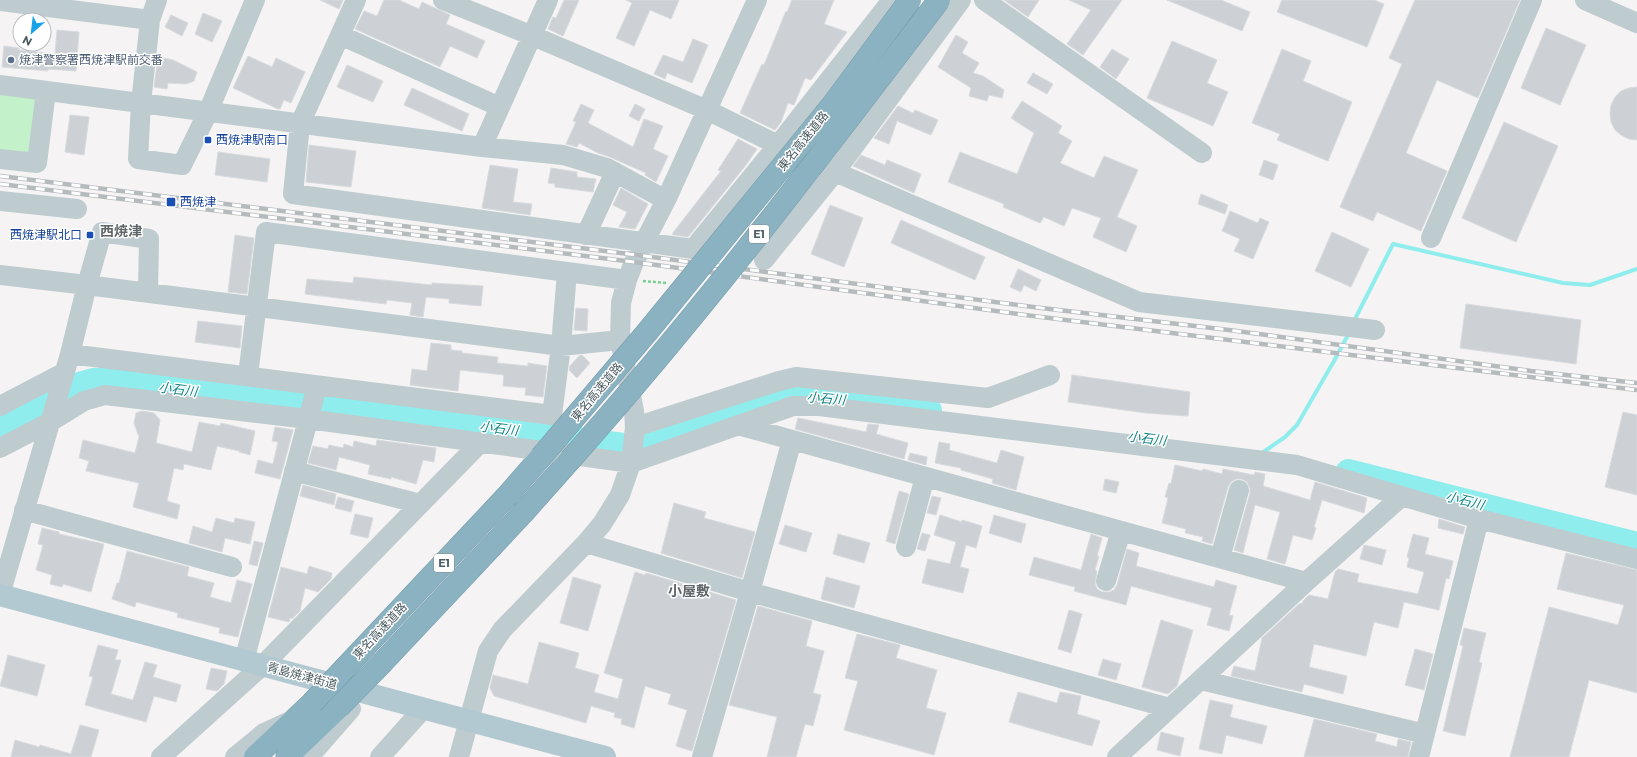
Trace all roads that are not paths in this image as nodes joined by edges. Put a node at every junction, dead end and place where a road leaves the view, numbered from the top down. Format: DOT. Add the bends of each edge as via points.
graph roads {
  1 [pos="157,0"];
  2 [pos="255,0"];
  3 [pos="356,0"];
  4 [pos="443,0"];
  5 [pos="548,0"];
  6 [pos="757,0"];
  7 [pos="892,0"];
  8 [pos="910,0"];
  9 [pos="939,0"];
  10 [pos="961,0"];
  11 [pos="984,0"];
  12 [pos="1532,0"];
  13 [pos="1585,0"];
  14 [pos="0,1"];
  15 [pos="150,20"];
  16 [pos="1637,23"];
  17 [pos="340,35"];
  18 [pos="533,36"];
  19 [pos="0,85"];
  20 [pos="46,91"];
  21 [pos="141,103"];
  22 [pos="500,107"];
  23 [pos="707,110"];
  24 [pos="208,112"];
  25 [pos="300,124"];
  26 [pos="778,145"];
  27 [pos="482,147"];
  28 [pos="1202,153"];
  29 [pos="0,159"];
  30 [pos="615,172"];
  31 [pos="835,172"];
  32 [pos="666,200"];
  33 [pos="0,201"];
  34 [pos="77,209"];
  35 [pos="586,235"];
  36 [pos="1431,238"];
  37 [pos="643,243"];
  38 [pos="764,260"];
  39 [pos="567,272"];
  40 [pos="0,275"];
  41 [pos="627,280"];
  42 [pos="87,285"];
  43 [pos="148,293"];
  44 [pos="256,306"];
  45 [pos="1375,330"];
  46 [pos="620,340"];
  47 [pos="561,346"];
  48 [pos="67,363"];
  49 [pos="248,375"];
  50 [pos="1050,375"];
  51 [pos="317,386"];
  52 [pos="0,406"];
  53 [pos="308,419"];
  54 [pos="50,422"];
  55 [pos="738,425"];
  56 [pos="635,427"];
  57 [pos="792,440"];
  58 [pos="481,442"];
  59 [pos="0,448"];
  60 [pos="632,459"];
  61 [pos="294,471"];
  62 [pos="925,477"];
  63 [pos="1239,490"];
  64 [pos="1401,497"];
  65 [pos="420,504"];
  66 [pos="24,510"];
  67 [pos="1479,519"];
  68 [pos="1121,531"];
  69 [pos="586,543"];
  70 [pos="906,547"];
  71 [pos="1220,558"];
  72 [pos="1637,558"];
  73 [pos="232,567"];
  74 [pos="1106,582"];
  75 [pos="1306,582"];
  76 [pos="750,592"];
  77 [pos="0,595"];
  78 [pos="254,663"];
  79 [pos="1201,680"];
  80 [pos="1169,708"];
  81 [pos="351,709"];
  82 [pos="423,709"];
  83 [pos="296,718"];
  84 [pos="469,722"];
  85 [pos="1425,734"];
  86 [pos="162,757"];
  87 [pos="235,757"];
  88 [pos="255,757"];
  89 [pos="287,757"];
  90 [pos="309,757"];
  91 [pos="380,757"];
  92 [pos="459,757"];
  93 [pos="604,757"];
  94 [pos="702,757"];
  95 [pos="1117,757"];
  96 [pos="1419,757"];
  1 -- 15 [label="street"];
  2 -- 24 [label="street"];
  3 -- 17 [label="street"];
  4 -- 18 [label="street"];
  5 -- 18 [label="street"];
  6 -- 23 [label="street"];
  7 -- 26 [label="street"];
  8 -- 83 [label="highway, 東名高速道路 / E1, bridge" via="829,110 541,457"];
  9 -- 89 [label="highway, 東名高速道路 / E1, bridge" via="754,241 570,460 386,663"];
  10 -- 31 [label="street"];
  11 -- 28 [label="street"];
  12 -- 36 [label="street"];
  13 -- 16 [label="street"];
  14 -- 15 [label="street"];
  15 -- 21 [label="street"];
  17 -- 22 [label="street"];
  17 -- 25 [label="street"];
  18 -- 22 [label="street"];
  18 -- 23 [label="street"];
  19 -- 20 [label="street"];
  20 -- 21 [label="street"];
  20 -- 29 [label="street" via="37,163"];
  21 -- 24 [label="street"];
  21 -- 24 [label="street" via="138,159 182,165"];
  22 -- 27 [label="street"];
  23 -- 26 [label="street"];
  23 -- 32 [label="street"];
  24 -- 25 [label="street"];
  25 -- 27 [label="street"];
  25 -- 35 [label="street" via="293,194"];
  26 -- 31 [label="street"];
  26 -- 37 [label="street" via="693,249"];
  27 -- 30 [label="street" via="563,155"];
  30 -- 32 [label="street"];
  30 -- 35 [label="street"];
  31 -- 38 [label="street"];
  31 -- 45 [label="street" via="1139,302"];
  32 -- 37 [label="street"];
  33 -- 34 [label="street"];
  35 -- 37 [label="street"];
  37 -- 41 [label="street"];
  39 -- 41 [label="street"];
  39 -- 44 [label="street" via="266,232"];
  39 -- 47 [label="street"];
  40 -- 42 [label="street"];
  41 -- 46 [label="street" via="621,303"];
  42 -- 43 [label="street"];
  42 -- 43 [label="street" via="102,232 149,239"];
  42 -- 48 [label="street"];
  43 -- 44 [label="street"];
  44 -- 47 [label="street"];
  44 -- 49 [label="street"];
  46 -- 47 [label="street"];
  46 -- 56 [label="street"];
  47 -- 51 [label="street" via="552,414"];
  48 -- 49 [label="street"];
  48 -- 52 [label="street"];
  48 -- 54 [label="street"];
  49 -- 51 [label="street"];
  50 -- 56 [label="street" via="988,398 796,377"];
  51 -- 53 [label="street"];
  53 -- 54 [label="street" via="105,395 84,401"];
  53 -- 58 [label="street"];
  53 -- 61 [label="street"];
  54 -- 59 [label="street"];
  54 -- 66 [label="street"];
  55 -- 57 [label="street"];
  55 -- 60 [label="street"];
  55 -- 64 [label="street" via="793,406 819,406 1297,464"];
  56 -- 60 [label="street"];
  57 -- 62 [label="street"];
  57 -- 76 [label="street"];
  58 -- 60 [label="street"];
  58 -- 65 [label="street"];
  60 -- 69 [label="street" via="620,495 602,524"];
  61 -- 65 [label="street"];
  61 -- 78 [label="street"];
  62 -- 68 [label="street"];
  62 -- 70 [label="street"];
  63 -- 71 [label="street"];
  64 -- 67 [label="street"];
  64 -- 75 [label="street"];
  65 -- 78 [label="street"];
  66 -- 73 [label="street"];
  66 -- 77 [label="street"];
  67 -- 72 [label="street"];
  67 -- 85 [label="street"];
  68 -- 71 [label="street"];
  68 -- 74 [label="street"];
  69 -- 76 [label="street"];
  69 -- 84 [label="street" via="494,641 488,651"];
  71 -- 75 [label="street"];
  75 -- 79 [label="street"];
  76 -- 80 [label="street"];
  76 -- 94 [label="street"];
  77 -- 78 [label="main road, 青島焼津街道"];
  78 -- 82 [label="main road, 青島焼津街道"];
  78 -- 86 [label="street"];
  79 -- 80 [label="street"];
  79 -- 85 [label="street"];
  80 -- 95 [label="street"];
  81 -- 90 [label="street"];
  82 -- 84 [label="main road, 青島焼津街道"];
  82 -- 91 [label="street"];
  83 -- 87 [label="street" via="264,733"];
  83 -- 88 [label="highway, 東名高速道路 / E1"];
  84 -- 92 [label="street"];
  84 -- 93 [label="main road, 青島焼津街道"];
  85 -- 96 [label="street"];
}
